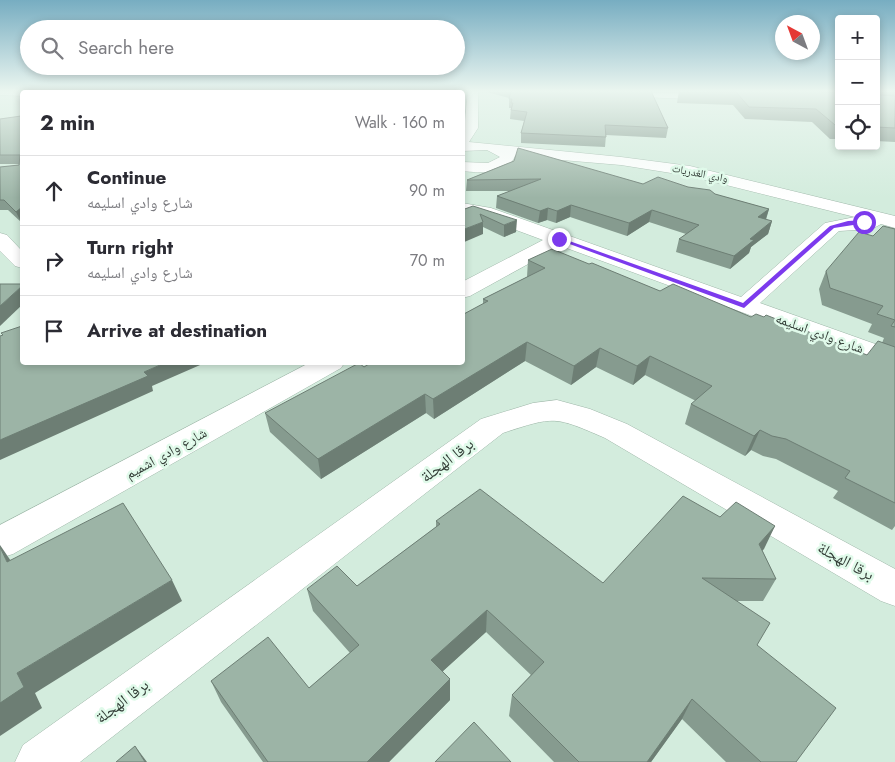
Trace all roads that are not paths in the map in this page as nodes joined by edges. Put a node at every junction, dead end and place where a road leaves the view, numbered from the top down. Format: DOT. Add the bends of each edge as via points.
graph roads {
  1 [pos="471,128"];
  2 [pos="465,137"];
  3 [pos="465,148"];
  4 [pos="497,153"];
  5 [pos="465,166"];
  6 [pos="465,209"];
  7 [pos="822,209"];
  8 [pos="873,222"];
  9 [pos="895,222"];
  10 [pos="832,227"];
  11 [pos="895,228"];
  12 [pos="0,239"];
  13 [pos="559,239"];
  14 [pos="20,260"];
  15 [pos="465,289"];
  16 [pos="744,306"];
  17 [pos="895,360"];
  18 [pos="326,365"];
  19 [pos="0,543"];
  20 [pos="895,589"];
  21 [pos="40,762"];
  1 -- 2 [label="street"];
  1 -- 4 [label="street"];
  3 -- 4 [label="street"];
  4 -- 5 [label="street" via="486,167"];
  4 -- 7 [label="street, وادي الغدريات" via="654,170"];
  4 -- 9 [label="street, وادي الغدريات" via="614,160 690,171"];
  6 -- 13 [label="street, شارع وادي اسليمه" via="485,212"];
  7 -- 8 [label="street, وادي الغدريات"];
  7 -- 10 [label="street" via="832,218"];
  8 -- 10 [label="street"];
  8 -- 11 [label="street, وادي الغدريات"];
  10 -- 16 [label="street"];
  12 -- 14 [label="street"];
  13 -- 15 [label="street"];
  13 -- 16 [label="street, شارع وادي اسليمه"];
  16 -- 17 [label="street, شارع وادي اسليمه"];
  18 -- 19 [label="street, شارع وادي اشميم"];
  20 -- 21 [label="street, برقا الهجلة" via="616,431 555,410 526,415 492,426"];
}
